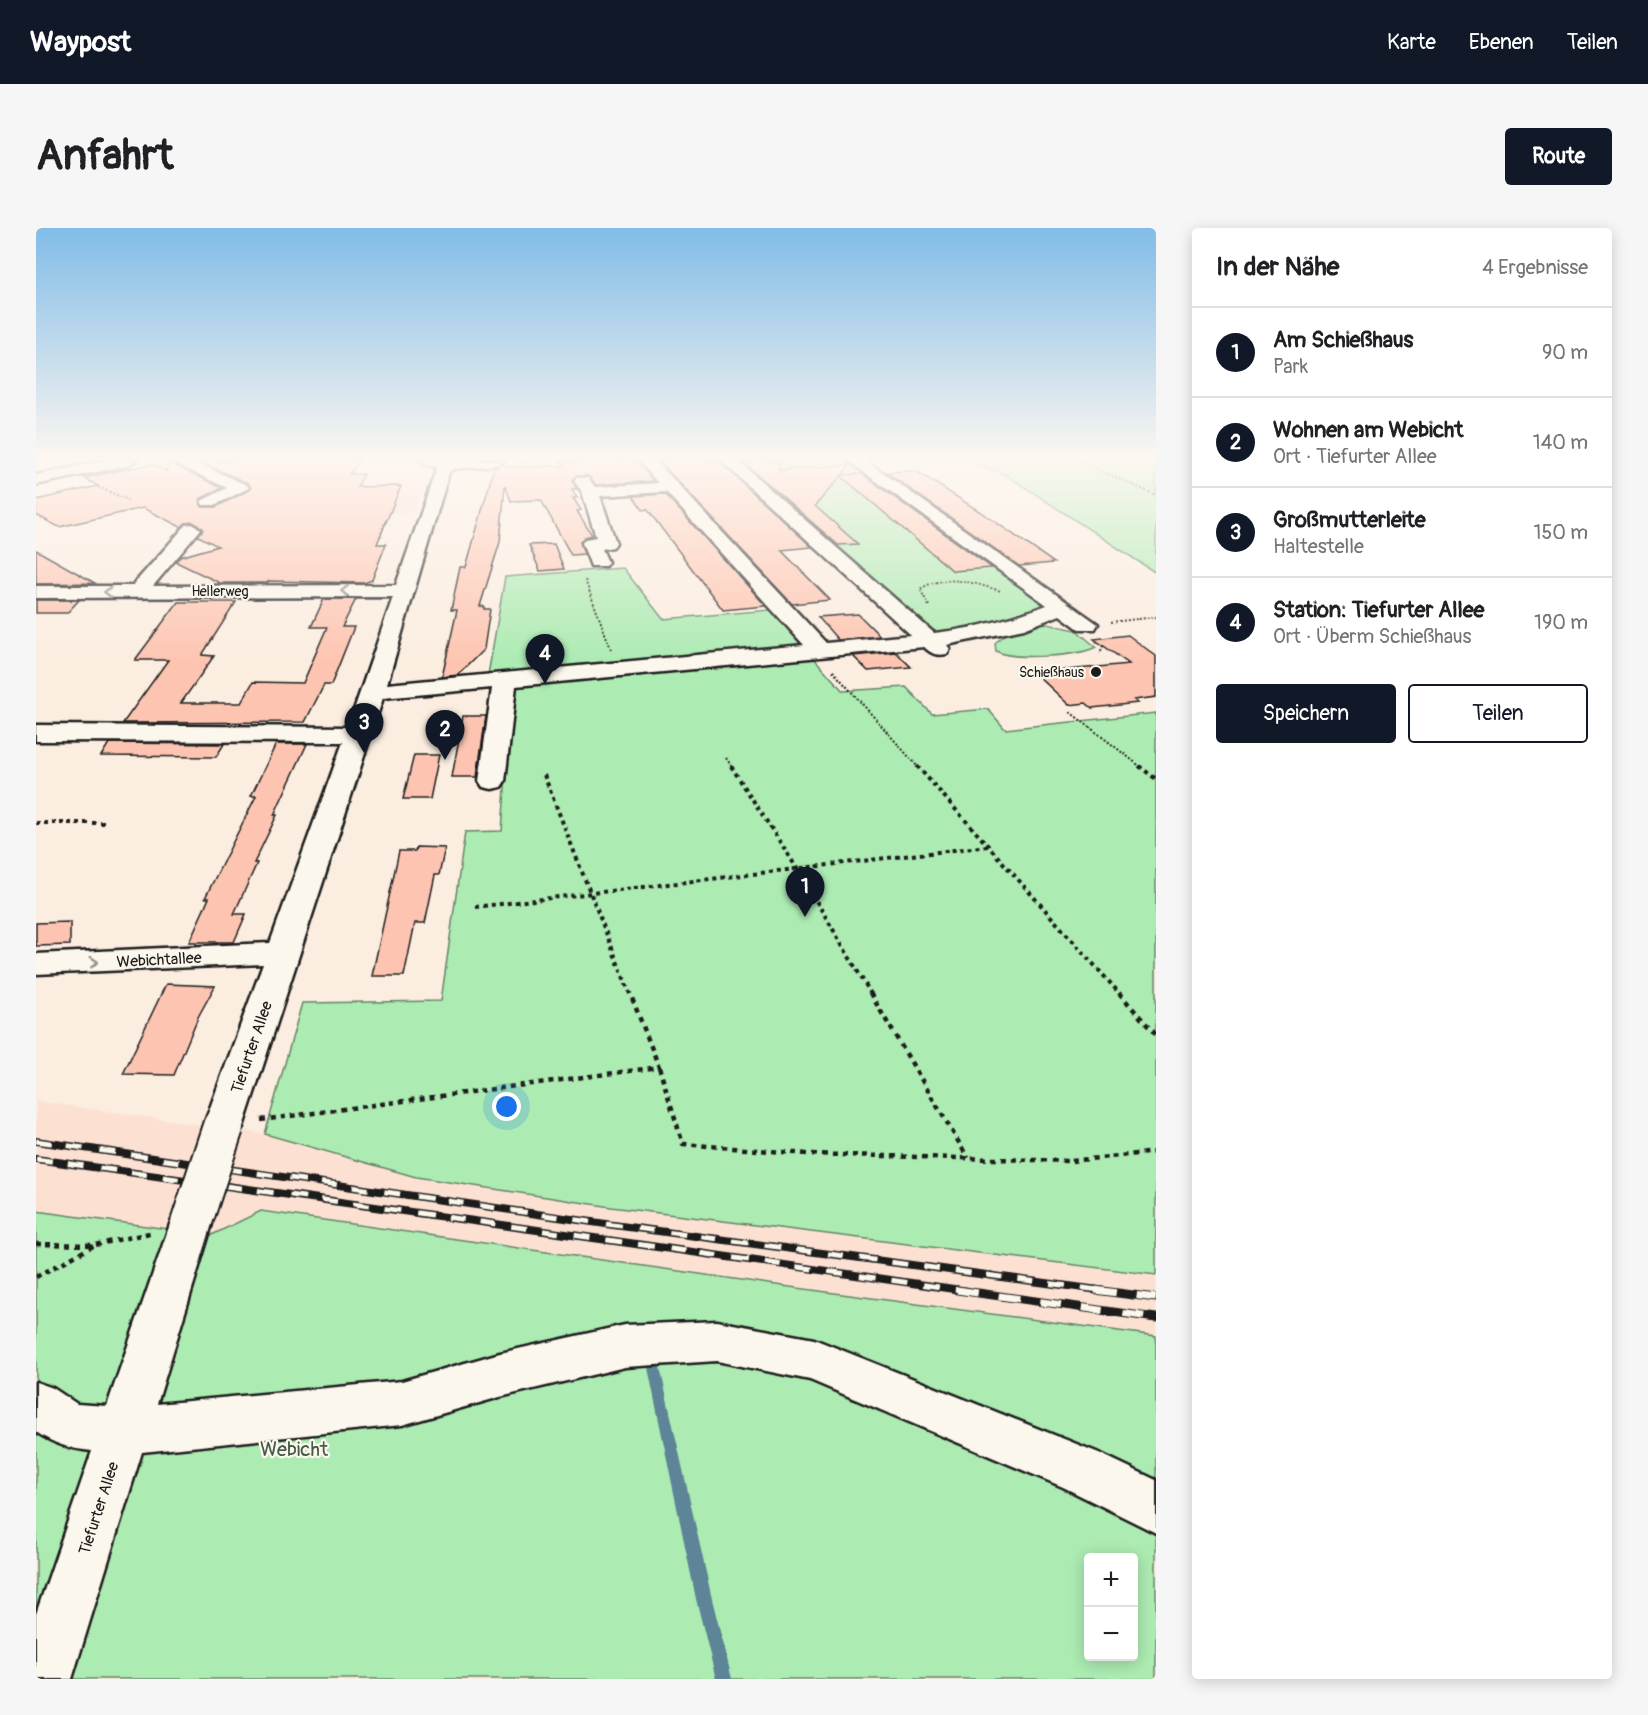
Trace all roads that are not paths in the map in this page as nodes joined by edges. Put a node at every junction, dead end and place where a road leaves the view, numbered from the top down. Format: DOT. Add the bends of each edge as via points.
graph roads {
  1 [pos="424,528"];
  2 [pos="601,528"];
  3 [pos="707,528"];
  4 [pos="804,528"];
  5 [pos="942,528"];
  6 [pos="192,529"];
  7 [pos="598,562"];
  8 [pos="138,591"];
  9 [pos="404,591"];
  10 [pos="36,592"];
  11 [pos="1051,612"];
  12 [pos="1089,631"];
  13 [pos="937,647"];
  14 [pos="820,650"];
  15 [pos="505,680"];
  16 [pos="373,692"];
  17 [pos="36,733"];
  18 [pos="357,735"];
  19 [pos="492,781"];
  20 [pos="282,953"];
  21 [pos="36,964"];
  22 [pos="36,1404"];
  23 [pos="122,1431"];
  24 [pos="1156,1507"];
  25 [pos="51,1655"];
  1 -- 9 [label="street, Tiefurter Allee"];
  2 -- 7 [label="street" via="607,543 591,543"];
  3 -- 14 [label="street"];
  4 -- 13 [label="street"];
  5 -- 11 [label="street"];
  6 -- 8 [label="street"];
  9 -- 8 [label="street, Hellerweg, one-way"];
  8 -- 10 [label="street, Hellerweg, one-way"];
  9 -- 16 [label="street, Tiefurter Allee"];
  11 -- 12 [label="street"];
  11 -- 13 [label="street"];
  13 -- 14 [label="street"];
  14 -- 15 [label="street"];
  15 -- 16 [label="street"];
  15 -- 19 [label="street"];
  16 -- 18 [label="street, Tiefurter Allee"];
  17 -- 18 [label="street"];
  18 -- 20 [label="street, Tiefurter Allee"];
  21 -- 20 [label="street, Webichtallee, one-way"];
  20 -- 23 [label="street, Tiefurter Allee, bridge"];
  22 -- 23 [label="street" via="69,1426"];
  23 -- 24 [label="street" via="402,1403 625,1346 717,1341 814,1360 1080,1470"];
  23 -- 25 [label="street, Tiefurter Allee"];
}
